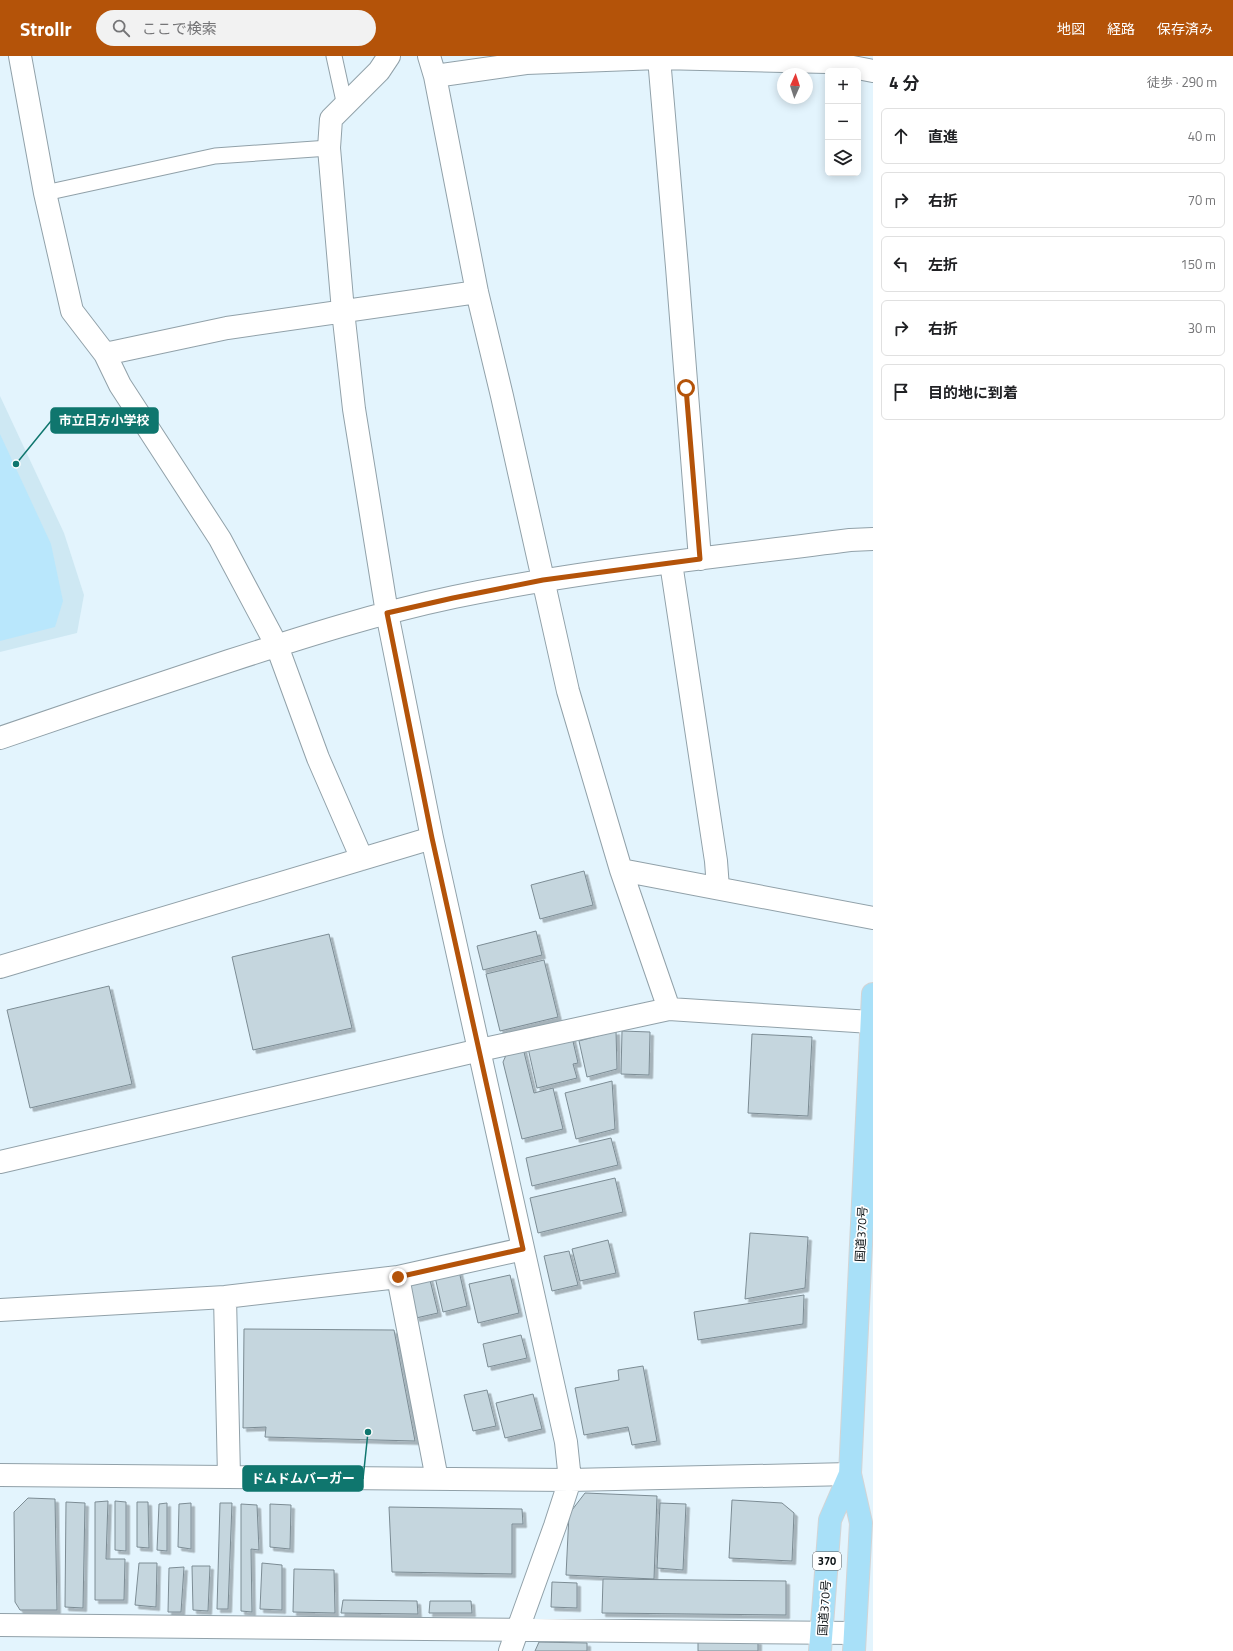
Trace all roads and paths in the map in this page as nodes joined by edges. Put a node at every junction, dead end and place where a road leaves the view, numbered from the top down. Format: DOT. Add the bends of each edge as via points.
graph roads {
  1 [pos="20,56"];
  2 [pos="334,56"];
  3 [pos="389,56"];
  4 [pos="659,58"];
  5 [pos="432,66"];
  6 [pos="873,71"];
  7 [pos="345,106"];
  8 [pos="329,148"];
  9 [pos="45,193"];
  10 [pos="477,292"];
  11 [pos="343,311"];
  12 [pos="105,354"];
  13 [pos="873,539"];
  14 [pos="700,559"];
  15 [pos="672,563"];
  16 [pos="543,580"];
  17 [pos="387,613"];
  18 [pos="277,646"];
  19 [pos="0,738"];
  20 [pos="432,838"];
  21 [pos="362,859"];
  22 [pos="621,870"];
  23 [pos="718,888"];
  24 [pos="873,918"];
  25 [pos="0,967"];
  26 [pos="873,994"];
  27 [pos="668,1009"];
  28 [pos="871,1022"];
  29 [pos="480,1050"];
  30 [pos="0,1162"];
  31 [pos="523,1249"];
  32 [pos="398,1277"];
  33 [pos="225,1296"];
  34 [pos="0,1310"];
  35 [pos="850,1474"];
  36 [pos="0,1475"];
  37 [pos="229,1477"];
  38 [pos="437,1479"];
  39 [pos="570,1480"];
  40 [pos="0,1625"];
  41 [pos="516,1630"];
  42 [pos="821,1642"];
  43 [pos="854,1642"];
  44 [pos="510,1651"];
  1 -- 9 [label="street"];
  2 -- 7 [label="lane"];
  3 -- 7 [label="street" via="379,71"];
  4 -- 5 [label="street"];
  4 -- 6 [label="street" via="827,62"];
  4 -- 14 [label="street"];
  5 -- 10 [label="street"];
  7 -- 8 [label="street" via="331,118"];
  8 -- 9 [label="lane" via="215,156"];
  8 -- 11 [label="street"];
  9 -- 12 [label="street" via="72,311"];
  10 -- 11 [label="street"];
  10 -- 16 [label="street"];
  11 -- 12 [label="street" via="227,328"];
  11 -- 17 [label="street" via="354,409"];
  12 -- 18 [label="street" via="120,385 220,539"];
  13 -- 14 [label="street"];
  14 -- 15 [label="street"];
  15 -- 16 [label="street"];
  15 -- 23 [label="street"];
  16 -- 17 [label="street"];
  16 -- 22 [label="street" via="568,691"];
  17 -- 18 [label="street"];
  17 -- 20 [label="street"];
  18 -- 19 [label="street"];
  18 -- 21 [label="street" via="318,758"];
  20 -- 21 [label="street"];
  20 -- 29 [label="street"];
  21 -- 25 [label="street"];
  22 -- 23 [label="street"];
  22 -- 27 [label="street"];
  23 -- 24 [label="street"];
  26 -- 28 [label="highway, 国道370号 / 370"];
  27 -- 28 [label="street"];
  27 -- 29 [label="street"];
  28 -- 35 [label="highway, 国道370号 / 370"];
  29 -- 30 [label="street"];
  29 -- 31 [label="street"];
  31 -- 32 [label="street"];
  31 -- 39 [label="street" via="566,1442"];
  32 -- 33 [label="street"];
  32 -- 38 [label="street"];
  33 -- 34 [label="street"];
  33 -- 37 [label="street"];
  35 -- 39 [label="street"];
  35 -- 42 [label="highway, 国道370号 / 370" via="830,1520"];
  35 -- 43 [label="highway, 国道370号 / 370" via="861,1523"];
  36 -- 37 [label="street"];
  37 -- 38 [label="street"];
  38 -- 39 [label="street"];
  39 -- 41 [label="street"];
  40 -- 41 [label="street"];
  41 -- 42 [label="street"];
  41 -- 44 [label="street"];
  42 -- 43 [label="street"];
}
